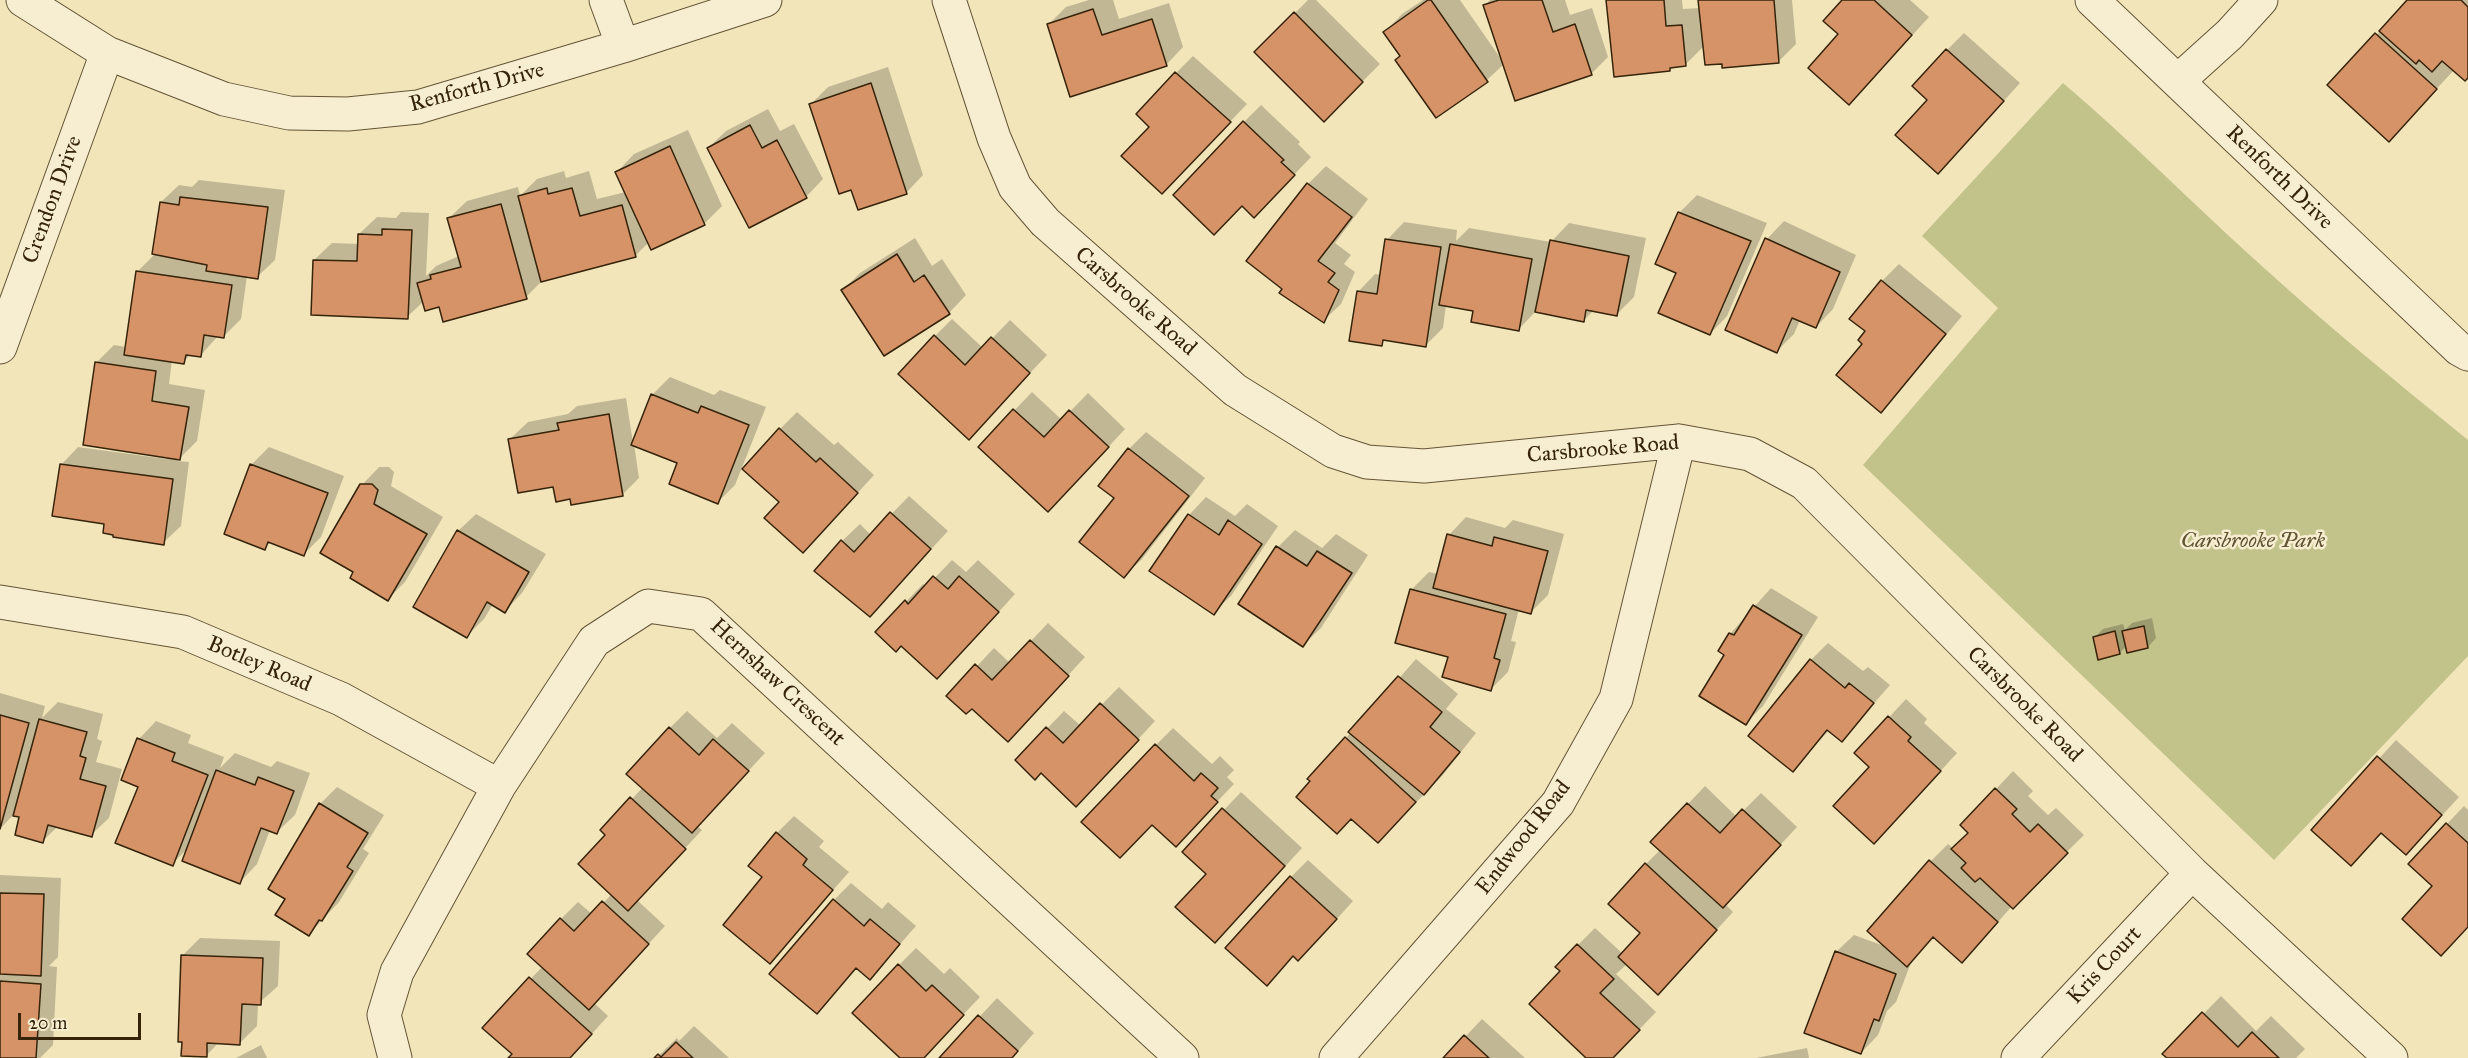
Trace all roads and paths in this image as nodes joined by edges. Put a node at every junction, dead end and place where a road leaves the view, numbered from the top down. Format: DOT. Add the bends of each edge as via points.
graph roads {
  1 [pos="23,0"];
  2 [pos="606,0"];
  3 [pos="765,0"];
  4 [pos="949,0"];
  5 [pos="2091,0"];
  6 [pos="2261,0"];
  7 [pos="623,46"];
  8 [pos="107,53"];
  9 [pos="2178,81"];
  10 [pos="0,347"];
  11 [pos="2468,354"];
  12 [pos="1679,441"];
  13 [pos="0,602"];
  14 [pos="499,786"];
  15 [pos="2192,873"];
  16 [pos="395,1058"];
  17 [pos="1182,1058"];
  18 [pos="1336,1058"];
  19 [pos="2018,1058"];
  20 [pos="2391,1058"];
  1 -- 8 [label="street, Renforth Drive"];
  2 -- 7 [label="street"];
  3 -- 7 [label="street, Renforth Drive"];
  4 -- 12 [label="street, Carsbrooke Road" via="994,138 1022,196 1045,222 1235,390 1333,451 1367,462 1424,466"];
  5 -- 9 [label="street, Renforth Drive"];
  6 -- 9 [label="street"];
  7 -- 8 [label="street, Renforth Drive" via="418,107 348,114 290,113 224,99"];
  8 -- 10 [label="street, Crendon Drive"];
  9 -- 11 [label="street, Renforth Drive" via="2370,266"];
  12 -- 15 [label="street, Carsbrooke Road" via="1750,454 1804,483"];
  12 -- 18 [label="street, Endwood Road" via="1616,699 1558,803"];
  13 -- 14 [label="street, Botley Road" via="183,632 341,699"];
  14 -- 16 [label="street, Hernshaw Crescent" via="397,972 384,1015"];
  14 -- 17 [label="street, Hernshaw Crescent" via="594,640 648,606 701,614"];
  15 -- 19 [label="street, Kris Court"];
  15 -- 20 [label="street, Carsbrooke Road"];
}
